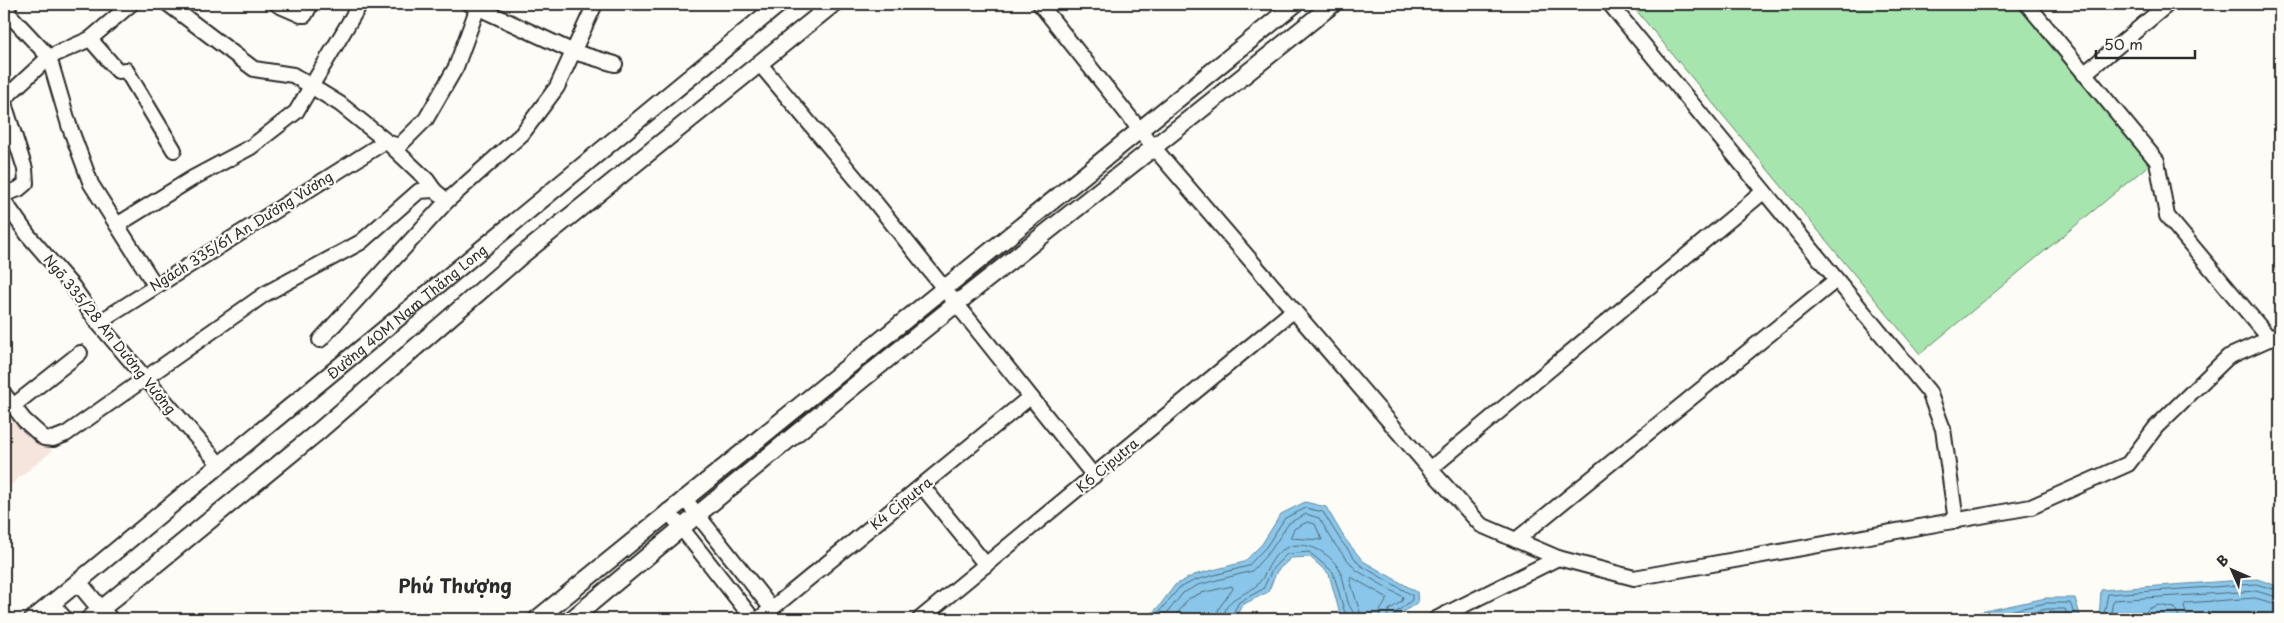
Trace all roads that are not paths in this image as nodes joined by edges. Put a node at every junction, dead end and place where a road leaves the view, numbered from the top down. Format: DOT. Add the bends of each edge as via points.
graph roads {
  1 [pos="10,4"];
  2 [pos="131,4"];
  3 [pos="168,4"];
  4 [pos="311,4"];
  5 [pos="360,4"];
  6 [pos="595,4"];
  7 [pos="780,4"];
  8 [pos="832,4"];
  9 [pos="1040,4"];
  10 [pos="1295,4"];
  11 [pos="1333,4"];
  12 [pos="1610,4"];
  13 [pos="2027,4"];
  14 [pos="2168,4"];
  15 [pos="278,5"];
  16 [pos="475,5"];
  17 [pos="4,10"];
  18 [pos="90,39"];
  19 [pos="574,52"];
  20 [pos="49,57"];
  21 [pos="759,63"];
  22 [pos="615,64"];
  23 [pos="2084,74"];
  24 [pos="311,88"];
  25 [pos="7,123"];
  26 [pos="1140,130"];
  27 [pos="386,141"];
  28 [pos="1155,149"];
  29 [pos="174,150"];
  30 [pos="434,190"];
  31 [pos="1763,192"];
  32 [pos="4,194"];
  33 [pos="4,200"];
  34 [pos="447,201"];
  35 [pos="117,225"];
  36 [pos="1836,280"];
  37 [pos="155,285"];
  38 [pos="944,288"];
  39 [pos="956,304"];
  40 [pos="1294,310"];
  41 [pos="98,323"];
  42 [pos="2275,337"];
  43 [pos="320,340"];
  44 [pos="80,353"];
  45 [pos="144,378"];
  46 [pos="4,394"];
  47 [pos="1030,397"];
  48 [pos="13,406"];
  49 [pos="220,465"];
  50 [pos="1430,469"];
  51 [pos="1094,476"];
  52 [pos="922,486"];
  53 [pos="684,498"];
  54 [pos="668,511"];
  55 [pos="697,515"];
  56 [pos="1956,521"];
  57 [pos="682,528"];
  58 [pos="1516,540"];
  59 [pos="1558,558"];
  60 [pos="986,565"];
  61 [pos="78,582"];
  62 [pos="51,604"];
  63 [pos="772,609"];
  64 [pos="100,616"];
  65 [pos="33,619"];
  66 [pos="64,619"];
  67 [pos="537,619"];
  68 [pos="572,619"];
  69 [pos="753,619"];
  70 [pos="759,619"];
  71 [pos="920,619"];
  72 [pos="1436,619"];
  1 -- 17 [label="street"];
  2 -- 18 [label="street"];
  3 -- 24 [label="street" via="254,68 293,75"];
  4 -- 15 [label="street" via="301,16"];
  5 -- 24 [label="street"];
  6 -- 19 [label="street"];
  7 -- 49 [label="street, Đường 40M Nam Thăng Long"];
  8 -- 21 [label="street"];
  9 -- 26 [label="street"];
  10 -- 26 [label="street"];
  11 -- 28 [label="street"];
  12 -- 31 [label="street"];
  13 -- 23 [label="street"];
  14 -- 23 [label="street"];
  16 -- 19 [label="street"];
  16 -- 27 [label="street" via="456,68 426,119 399,146"];
  17 -- 20 [label="street"];
  18 -- 20 [label="street"];
  18 -- 29 [label="street" via="118,71 126,70"];
  19 -- 22 [label="street"];
  19 -- 34 [label="street" via="557,86 522,134"];
  20 -- 25 [label="street" via="5,98"];
  20 -- 35 [label="street" via="91,184"];
  21 -- 38 [label="street"];
  21 -- 64 [label="street" via="522,255"];
  23 -- 42 [label="street" via="2157,161 2167,216"];
  24 -- 27 [label="street" via="340,104"];
  24 -- 35 [label="street" via="296,112 251,147"];
  25 -- 32 [label="street" via="25,169 26,184"];
  26 -- 28 [label="street"];
  26 -- 38 [label="street"];
  27 -- 30 [label="street"];
  27 -- 37 [label="street, Ngách 335/61 An Dương Vương"];
  28 -- 39 [label="street"];
  28 -- 40 [label="street"];
  30 -- 34 [label="street"];
  30 -- 45 [label="street" via="419,191 361,242 265,294"];
  31 -- 36 [label="street"];
  31 -- 50 [label="street"];
  33 -- 41 [label="street, Ngõ 335/28 An Dương Vương"];
  34 -- 43 [label="street"];
  35 -- 37 [label="street"];
  36 -- 56 [label="street" via="1929,392 1943,429"];
  36 -- 58 [label="street"];
  37 -- 41 [label="street, Ngách 335/61 An Dương Vương"];
  38 -- 39 [label="street"];
  38 -- 53 [label="street"];
  39 -- 47 [label="street"];
  39 -- 55 [label="street"];
  40 -- 50 [label="street"];
  40 -- 51 [label="street, K6 Ciputra"];
  41 -- 45 [label="street, Ngõ 335/28 An Dương Vương"];
  42 -- 56 [label="street" via="2228,357 2156,427 2128,464 2031,507"];
  44 -- 48 [label="street"];
  45 -- 48 [label="street" via="66,434 53,439 35,432"];
  45 -- 49 [label="street, Ngõ 335/28 An Dương Vương"];
  46 -- 48 [label="street"];
  47 -- 51 [label="street"];
  47 -- 52 [label="street, K4 Ciputra"];
  49 -- 61 [label="street, Đường 40M Nam Thăng Long"];
  50 -- 58 [label="street" via="1481,525"];
  51 -- 60 [label="street, K6 Ciputra"];
  52 -- 60 [label="street"];
  52 -- 63 [label="street, K4 Ciputra"];
  53 -- 54 [label="street"];
  53 -- 55 [label="street"];
  54 -- 57 [label="street"];
  54 -- 67 [label="street"];
  55 -- 57 [label="street"];
  55 -- 63 [label="street"];
  56 -- 59 [label="street" via="1634,578"];
  57 -- 68 [label="street"];
  57 -- 69 [label="street"];
  58 -- 59 [label="street"];
  59 -- 72 [label="street"];
  60 -- 71 [label="street, K6 Ciputra"];
  61 -- 62 [label="street, Đường 40M Nam Thăng Long"];
  61 -- 64 [label="street"];
  62 -- 65 [label="street, Đường 40M Nam Thăng Long"];
  62 -- 66 [label="street"];
  63 -- 70 [label="street, K4 Ciputra"];
}
